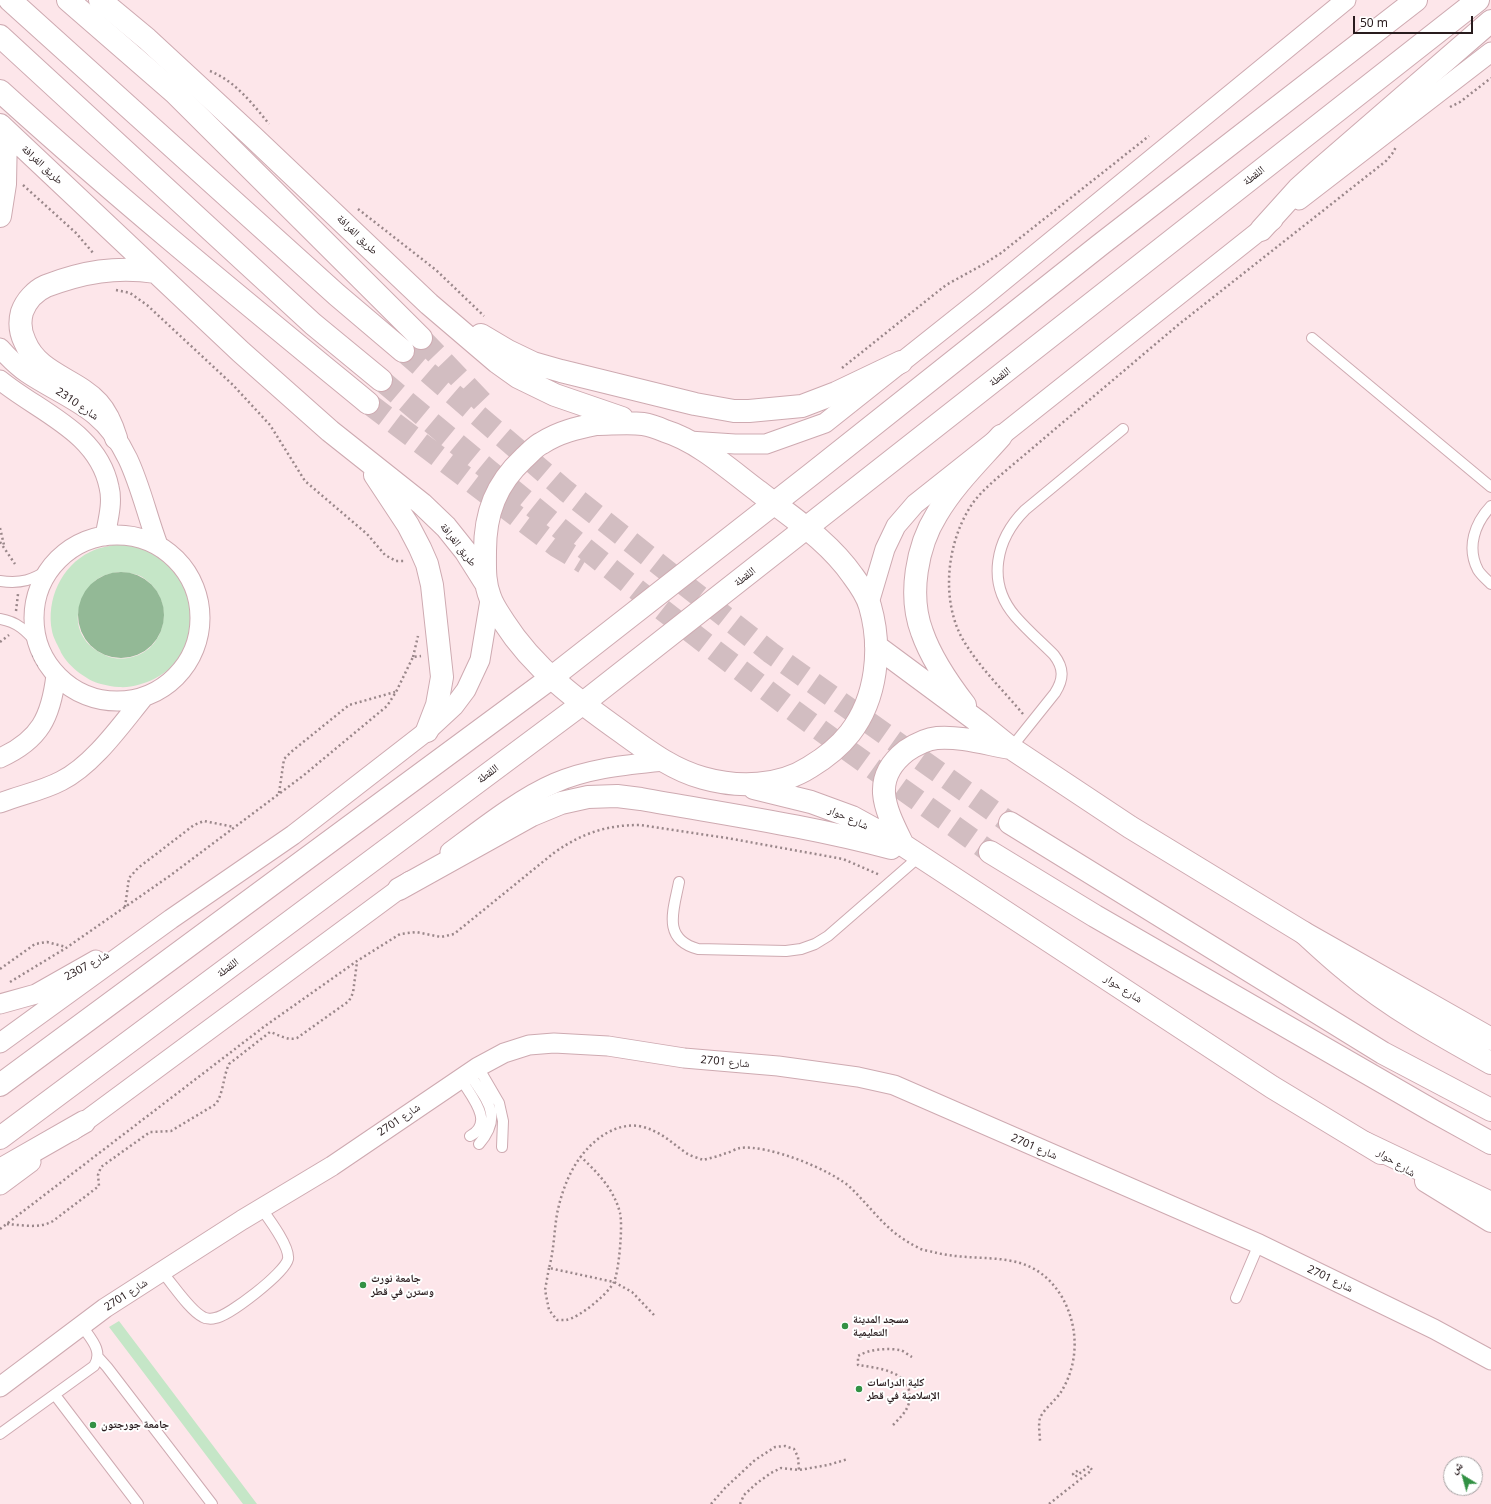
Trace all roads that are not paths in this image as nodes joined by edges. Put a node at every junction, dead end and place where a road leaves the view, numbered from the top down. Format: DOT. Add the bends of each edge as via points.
graph roads {
  1 [pos="10,0"];
  2 [pos="68,0"];
  3 [pos="100,0"];
  4 [pos="1346,0"];
  5 [pos="1416,0"];
  6 [pos="1478,0"];
  7 [pos="1491,22"];
  8 [pos="0,36"];
  9 [pos="1491,52"];
  10 [pos="0,91"];
  11 [pos="3,128"];
  12 [pos="0,216"];
  13 [pos="1261,230"];
  14 [pos="156,272"];
  15 [pos="429,304"];
  16 [pos="421,338"];
  17 [pos="1312,338"];
  18 [pos="0,348"];
  19 [pos="403,352"];
  20 [pos="901,362"];
  21 [pos="0,380"];
  22 [pos="381,380"];
  23 [pos="368,403"];
  24 [pos="642,424"];
  25 [pos="1123,429"];
  26 [pos="1001,436"];
  27 [pos="116,438"];
  28 [pos="689,441"];
  29 [pos="365,459"];
  30 [pos="1491,487"];
  31 [pos="774,503"];
  32 [pos="1491,506"];
  33 [pos="807,528"];
  34 [pos="105,536"];
  35 [pos="158,545"];
  36 [pos="50,569"];
  37 [pos="0,580"];
  38 [pos="1491,584"];
  39 [pos="488,591"];
  40 [pos="869,603"];
  41 [pos="0,619"];
  42 [pos="876,646"];
  43 [pos="34,648"];
  44 [pos="49,675"];
  45 [pos="551,678"];
  46 [pos="143,698"];
  47 [pos="582,704"];
  48 [pos="980,723"];
  49 [pos="427,731"];
  50 [pos="1011,748"];
  51 [pos="0,758"];
  52 [pos="663,761"];
  53 [pos="742,785"];
  54 [pos="0,803"];
  55 [pos="1010,822"];
  56 [pos="911,850"];
  57 [pos="990,852"];
  58 [pos="679,882"];
  59 [pos="399,889"];
  60 [pos="171,919"];
  61 [pos="1304,933"];
  62 [pos="0,1004"];
  63 [pos="1491,1039"];
  64 [pos="0,1043"];
  65 [pos="1491,1063"];
  66 [pos="469,1073"];
  67 [pos="0,1085"];
  68 [pos="1491,1110"];
  69 [pos="84,1122"];
  70 [pos="470,1136"];
  71 [pos="0,1138"];
  72 [pos="1365,1143"];
  73 [pos="1491,1143"];
  74 [pos="479,1144"];
  75 [pos="502,1147"];
  76 [pos="0,1170"];
  77 [pos="0,1184"];
  78 [pos="1491,1203"];
  79 [pos="261,1208"];
  80 [pos="1491,1221"];
  81 [pos="1259,1244"];
  82 [pos="162,1272"];
  83 [pos="1236,1298"];
  84 [pos="82,1326"];
  85 [pos="98,1357"];
  86 [pos="1491,1360"];
  87 [pos="0,1387"];
  88 [pos="55,1394"];
  89 [pos="0,1434"];
  90 [pos="138,1504"];
  91 [pos="212,1504"];
  1 -- 19 [label="main road"];
  2 -- 16 [label="main road" via="174,93"];
  3 -- 15 [label="main road, طريق الغرافة" via="147,39"];
  4 -- 20 [label="street"];
  5 -- 31 [label="main road" via="1100,245"];
  6 -- 33 [label="main road, اللقطة"];
  7 -- 13 [label="main road" via="1318,171"];
  8 -- 22 [label="main road" via="313,324"];
  9 -- 13 [label="street"];
  10 -- 23 [label="main road" via="60,146 192,258"];
  11 -- 12 [label="main road" via="5,176"];
  11 -- 14 [label="main road, طريق الغرافة"];
  13 -- 26 [label="street"];
  14 -- 27 [label="main road" via="115,269 43,287 28,301 21,318 20,327 26,345 37,361 98,403 109,419"];
  14 -- 29 [label="main road, طريق الغرافة" via="241,352"];
  15 -- 20 [label="main road" via="533,363 695,404 734,411 802,406"];
  15 -- 24 [label="main road, طريق الغرافة" via="497,362 528,383 568,400"];
  17 -- 30 [label="lane"];
  18 -- 27 [label="street, شارع 2310" via="26,373 94,414"];
  20 -- 28 [label="street" via="825,423 792,436 766,444"];
  21 -- 34 [label="street" via="69,427 97,457 105,470 110,487"];
  24 -- 28 [label="main road, طريق الغرافة"];
  24 -- 39 [label="main road" via="596,424 571,429 540,443 517,464 499,487 489,511 485,541"];
  25 -- 50 [label="lane" via="1025,510 1011,525 1002,543 997,569 1007,605 1014,616 1054,655 1062,670 1060,686"];
  26 -- 40 [label="street" via="915,504 896,526 885,549"];
  26 -- 48 [label="main road" via="957,485 936,515 922,546 916,575 915,602 921,631 953,689"];
  27 -- 35 [label="street, شارع 2310" via="138,483"];
  28 -- 31 [label="main road, طريق الغرافة"];
  29 -- 39 [label="main road, طريق الغرافة" via="422,504 446,527 466,552"];
  29 -- 49 [label="main road" via="408,525 427,564 432,586 442,677 441,692"];
  31 -- 33 [label="main road, طريق الغرافة"];
  31 -- 45 [label="main road"];
  32 -- 38 [label="lane" via="1483,514 1474,532 1472,552 1479,570"];
  33 -- 40 [label="main road, طريق الغرافة" via="831,550 852,575"];
  33 -- 47 [label="main road, اللقطة"];
  34 -- 35 [label="street" via="132,536"];
  34 -- 36 [label="street" via="74,546"];
  35 -- 46 [label="street" via="181,563 190,575 200,603 200,633 196,648 180,673 169,684"];
  36 -- 37 [label="lane" via="25,581"];
  36 -- 43 [label="street" via="40,587 34,606"];
  39 -- 45 [label="main road, طريق الغرافة" via="512,634"];
  39 -- 49 [label="street" via="480,660 466,690 454,706"];
  40 -- 42 [label="main road"];
  41 -- 43 [label="lane" via="13,622 25,630"];
  42 -- 48 [label="main road"];
  42 -- 53 [label="main road" via="874,676 866,706 850,733 829,755 803,772 773,782"];
  43 -- 44 [label="street" via="48,666"];
  44 -- 46 [label="street" via="81,694 96,699 127,701"];
  44 -- 51 [label="street" via="53,698 44,722 26,744"];
  45 -- 47 [label="main road, طريق الغرافة"];
  45 -- 67 [label="main road"];
  46 -- 54 [label="street" via="79,769 62,781"];
  47 -- 52 [label="main road, طريق الغرافة"];
  47 -- 71 [label="main road, اللقطة"];
  48 -- 50 [label="main road"];
  49 -- 60 [label="street" via="293,835"];
  50 -- 56 [label="main road" via="935,738 916,744 900,756 888,772 883,790 886,809"];
  50 -- 61 [label="main road" via="1130,827"];
  52 -- 53 [label="main road, طريق الغرافة" via="702,778"];
  52 -- 59 [label="street" via="591,771 555,783 522,801"];
  53 -- 56 [label="main road, شارع حوار" via="811,802 852,817"];
  55 -- 68 [label="main road" via="1383,1053"];
  56 -- 58 [label="lane" via="891,881 828,936 801,949 698,949 689,946 682,942 673,928 672,919"];
  56 -- 59 [label="main road" via="657,802 617,796 588,797 561,803 532,815"];
  56 -- 72 [label="main road, شارع حوار" via="1272,1087"];
  57 -- 73 [label="main road" via="1095,916"];
  59 -- 69 [label="street"];
  60 -- 62 [label="street, شارع 2307" via="36,994"];
  60 -- 64 [label="street"];
  61 -- 63 [label="main road"];
  61 -- 65 [label="main road" via="1347,972 1395,1006"];
  66 -- 70 [label="lane" via="482,1116 480,1128"];
  66 -- 74 [label="lane" via="486,1099 492,1114 490,1129"];
  66 -- 75 [label="lane" via="499,1103 503,1121"];
  66 -- 79 [label="street, شارع 2701" via="332,1166"];
  66 -- 81 [label="street, شارع 2701" via="504,1053 529,1045 554,1043 608,1046 684,1058 778,1066 866,1078 894,1085"];
  69 -- 76 [label="main road"];
  69 -- 77 [label="street"];
  72 -- 78 [label="main road"];
  72 -- 80 [label="main road, شارع حوار"];
  79 -- 82 [label="street, شارع 2701"];
  79 -- 82 [label="lane" via="286,1249 288,1258 285,1266 265,1286 230,1312 215,1318 204,1318 194,1311"];
  81 -- 83 [label="lane"];
  81 -- 86 [label="street, شارع 2701" via="1434,1329"];
  82 -- 84 [label="street, شارع 2701" via="105,1308"];
  84 -- 85 [label="lane" via="97,1348"];
  84 -- 87 [label="street, شارع 2701"];
  85 -- 88 [label="lane" via="94,1366"];
  85 -- 91 [label="lane"];
  88 -- 89 [label="lane"];
  88 -- 90 [label="lane"];
}
